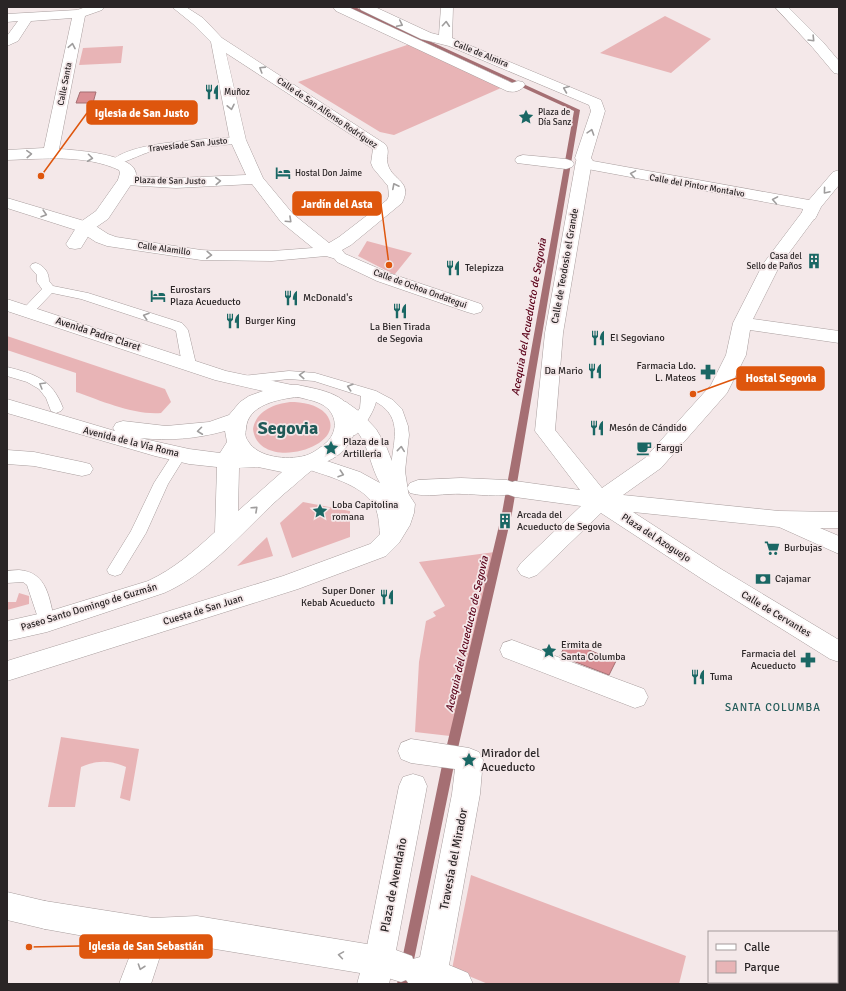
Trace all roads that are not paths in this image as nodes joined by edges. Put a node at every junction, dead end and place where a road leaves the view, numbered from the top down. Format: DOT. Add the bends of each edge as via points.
graph roads {
  1 [pos="98,7"];
  2 [pos="178,7"];
  3 [pos="339,7"];
  4 [pos="365,7"];
  5 [pos="448,7"];
  6 [pos="781,7"];
  7 [pos="79,14"];
  8 [pos="15,15"];
  9 [pos="445,40"];
  10 [pos="217,41"];
  11 [pos="7,42"];
  12 [pos="839,70"];
  13 [pos="534,76"];
  14 [pos="596,103"];
  15 [pos="238,140"];
  16 [pos="51,153"];
  17 [pos="7,156"];
  18 [pos="524,160"];
  19 [pos="116,162"];
  20 [pos="576,164"];
  21 [pos="839,175"];
  22 [pos="256,179"];
  23 [pos="126,180"];
  24 [pos="7,203"];
  25 [pos="811,211"];
  26 [pos="85,226"];
  27 [pos="75,244"];
  28 [pos="336,254"];
  29 [pos="36,268"];
  30 [pos="49,289"];
  31 [pos="7,305"];
  32 [pos="474,308"];
  33 [pos="28,311"];
  34 [pos="742,323"];
  35 [pos="839,337"];
  36 [pos="189,364"];
  37 [pos="7,371"];
  38 [pos="222,376"];
  39 [pos="7,390"];
  40 [pos="368,393"];
  41 [pos="252,396"];
  42 [pos="7,406"];
  43 [pos="56,408"];
  44 [pos="339,408"];
  45 [pos="358,421"];
  46 [pos="545,431"];
  47 [pos="342,441"];
  48 [pos="238,443"];
  49 [pos="179,455"];
  50 [pos="7,458"];
  51 [pos="202,459"];
  52 [pos="258,460"];
  53 [pos="228,462"];
  54 [pos="309,462"];
  55 [pos="82,469"];
  56 [pos="227,484"];
  57 [pos="397,490"];
  58 [pos="600,502"];
  59 [pos="779,519"];
  60 [pos="839,520"];
  61 [pos="391,534"];
  62 [pos="226,536"];
  63 [pos="839,546"];
  64 [pos="529,569"];
  65 [pos="115,570"];
  66 [pos="713,575"];
  67 [pos="7,576"];
  68 [pos="47,622"];
  69 [pos="7,631"];
  70 [pos="512,650"];
  71 [pos="839,652"];
  72 [pos="7,671"];
  73 [pos="635,697"];
  74 [pos="411,751"];
  75 [pos="413,786"];
  76 [pos="7,906"];
  77 [pos="153,933"];
  78 [pos="409,973"];
  79 [pos="135,984"];
  1 -- 7 [label="street"];
  2 -- 10 [label="street, Calle de San Alfonso Rodríguez" via="198,21"];
  3 -- 13 [label="street, Calle de Almira" via="517,85"];
  4 -- 9 [label="street, Calle de Almira, one-way" via="426,36"];
  9 -- 5 [label="street, one-way"];
  6 -- 12 [label="street, one-way"];
  7 -- 8 [label="street"];
  16 -- 7 [label="street, Calle Santa, one-way"];
  8 -- 11 [label="street" via="13,38"];
  9 -- 13 [label="street, Calle de Almira"];
  10 -- 15 [label="street, Calle de Ochoa Ondategui, one-way"];
  28 -- 10 [label="street, Calle de San Alfonso Rodríguez, one-way" via="398,198 394,181 382,169 380,147"];
  14 -- 13 [label="street, Calle de Almira, one-way"];
  20 -- 14 [label="street, Calle de Teodosio el Grande, one-way" via="584,154 598,111"];
  15 -- 19 [label="lane, Travesíade San Justo" via="151,148"];
  15 -- 22 [label="street, Calle de Ochoa Ondategui"];
  17 -- 16 [label="street, one-way"];
  16 -- 19 [label="street, one-way"];
  18 -- 20 [label="street"];
  19 -- 23 [label="street, Plaza de San Justo" via="128,170"];
  25 -- 20 [label="street, Calle del Pintor Montalvo, one-way"];
  20 -- 46 [label="street, Calle de Teodosio el Grande" via="554,333"];
  21 -- 25 [label="street, one-way"];
  23 -- 22 [label="street, Plaza de San Justo, one-way" via="176,183"];
  22 -- 28 [label="street, Calle de Ochoa Ondategui, one-way" via="287,218"];
  23 -- 26 [label="street" via="102,215"];
  24 -- 26 [label="street, Calle Alamillo, one-way"];
  25 -- 34 [label="street" via="772,264"];
  26 -- 27 [label="street"];
  26 -- 28 [label="street, Calle Alamillo, one-way" via="113,242 201,255"];
  28 -- 32 [label="street, Calle de Ochoa Ondategui" via="390,279"];
  29 -- 30 [label="lane" via="43,274 43,282"];
  30 -- 33 [label="lane"];
  36 -- 30 [label="lane, one-way" via="182,330 177,326 84,296"];
  31 -- 33 [label="street, Avenida Padre Claret"];
  33 -- 36 [label="street, Avenida Padre Claret"];
  34 -- 35 [label="street"];
  34 -- 58 [label="street" via="736,355 720,388 653,463"];
  36 -- 38 [label="street, Avenida Padre Claret"];
  43 -- 37 [label="lane, one-way" via="48,388"];
  38 -- 41 [label="street, Avenida Padre Claret"];
  38 -- 41 [label="street, Avenida Padre Claret" via="237,393"];
  39 -- 43 [label="street, Avenida de la Vía Roma"];
  40 -- 41 [label="lane, one-way" via="311,376 289,375"];
  40 -- 45 [label="lane" via="369,406"];
  57 -- 40 [label="lane, one-way" via="402,435 400,419 388,403"];
  41 -- 43 [label="street, Avenida de la Vía Roma, one-way" via="225,425 204,430 134,430"];
  41 -- 44 [label="street" via="290,392 315,394 328,399"];
  41 -- 48 [label="street" via="235,432"];
  42 -- 49 [label="street, Avenida de la Vía Roma" via="76,428"];
  44 -- 45 [label="street, Cuesta de San Juan"];
  44 -- 47 [label="street" via="346,424"];
  45 -- 47 [label="lane"];
  45 -- 57 [label="street, Cuesta de San Juan" via="372,438 383,469"];
  46 -- 58 [label="street, Plaza del Azoguejo"];
  47 -- 54 [label="street" via="325,456"];
  48 -- 52 [label="street"];
  48 -- 53 [label="street" via="230,452"];
  49 -- 51 [label="street, Avenida de la Vía Roma"];
  49 -- 65 [label="lane" via="161,483 138,533"];
  50 -- 55 [label="street"];
  51 -- 53 [label="street, Avenida de la Vía Roma"];
  51 -- 56 [label="street" via="216,468"];
  52 -- 53 [label="street, Avenida de la Vía Roma"];
  52 -- 54 [label="street" via="282,465"];
  53 -- 56 [label="street"];
  54 -- 57 [label="street, one-way"];
  62 -- 54 [label="street, Paseo Santo Domingo de Guzmán, one-way"];
  56 -- 62 [label="street"];
  57 -- 58 [label="street, Plaza del Azoguejo" via="461,486 511,489"];
  57 -- 61 [label="street, Cuesta de San Juan" via="386,508 391,521"];
  57 -- 61 [label="street, Cuesta de San Juan" via="404,512"];
  58 -- 59 [label="street, Plaza del Azoguejo"];
  58 -- 64 [label="street"];
  58 -- 66 [label="street, Plaza del Azoguejo"];
  59 -- 60 [label="street"];
  59 -- 63 [label="street"];
  61 -- 72 [label="street, Cuesta de San Juan" via="378,550 290,583"];
  62 -- 68 [label="street, Paseo Santo Domingo de Guzmán" via="188,570 172,580"];
  66 -- 71 [label="street, Calle de Cervantes"];
  67 -- 68 [label="lane" via="26,577 35,582"];
  68 -- 69 [label="street, Paseo Santo Domingo de Guzmán"];
  70 -- 73 [label="street"];
  74 -- 78 [label="street, Travesía del Mirador" via="469,760 466,794"];
  75 -- 78 [label="street, Plaza de Avendaño"];
  76 -- 77 [label="street"];
  78 -- 77 [label="street, one-way" via="197,931"];
  77 -- 79 [label="street, one-way"];
}
